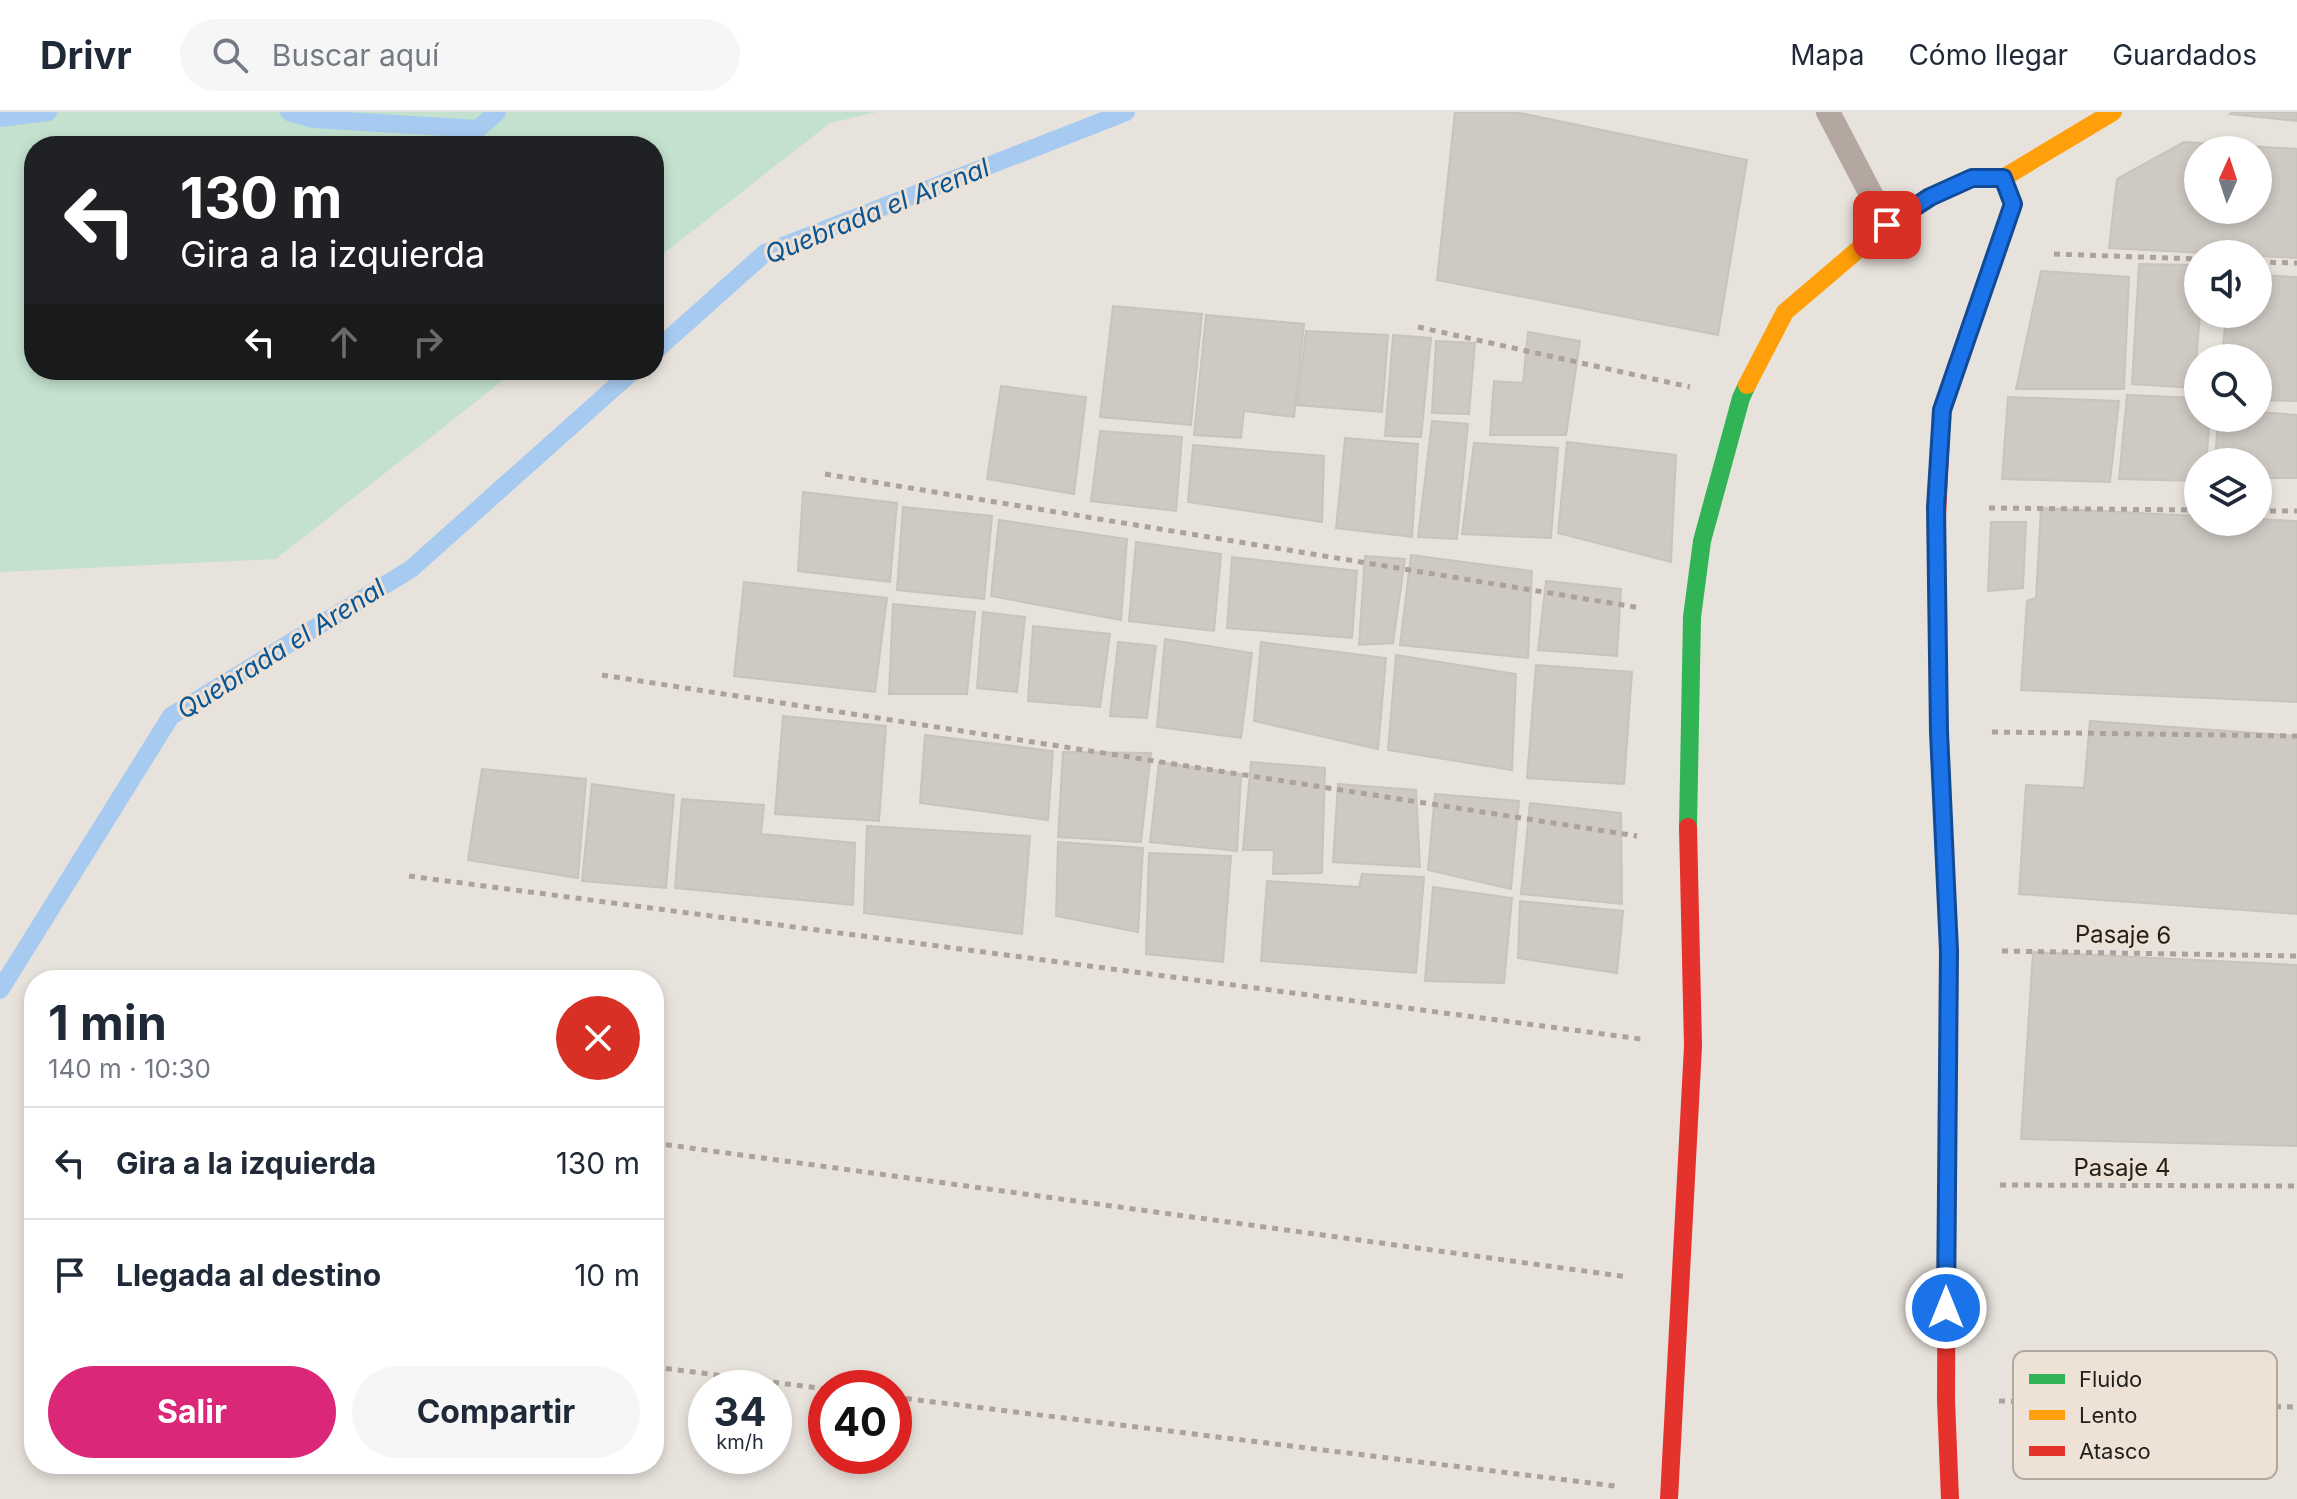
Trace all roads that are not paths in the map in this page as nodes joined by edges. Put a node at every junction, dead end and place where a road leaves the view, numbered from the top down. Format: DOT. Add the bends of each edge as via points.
graph roads {
  1 [pos="1828,112"];
  2 [pos="2113,112"];
  3 [pos="2003,178"];
  4 [pos="1887,225"];
  5 [pos="1669,1496"];
  6 [pos="1950,1499"];
  1 -- 4 [label="lane"];
  2 -- 3 [label="street"];
  3 -- 4 [label="street" via="1972,178"];
  3 -- 6 [label="street" via="2013,204 1942,410 1936,507 1949,951"];
  4 -- 5 [label="street" via="1785,312 1741,398 1702,541 1692,617 1688,844 1693,1046"];
}
